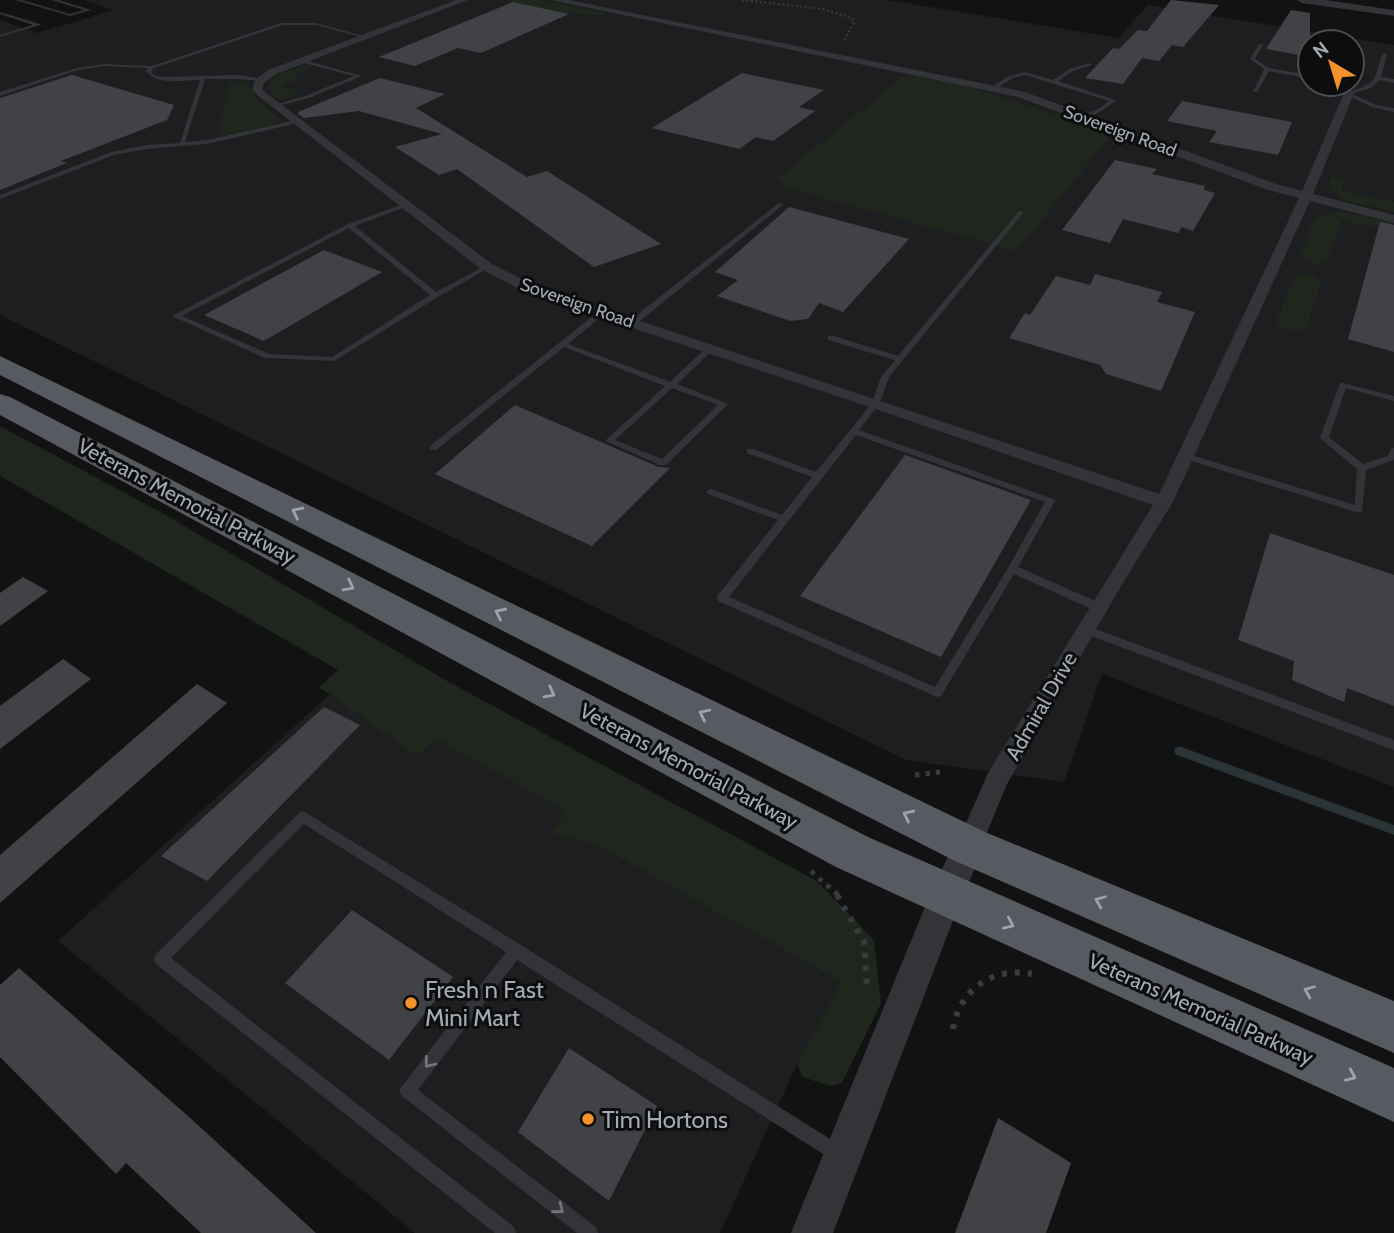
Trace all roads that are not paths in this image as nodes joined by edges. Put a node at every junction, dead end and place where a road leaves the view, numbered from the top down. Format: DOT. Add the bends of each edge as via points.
graph roads {
  1 [pos="18,0"];
  2 [pos="54,0"];
  3 [pos="464,0"];
  4 [pos="555,0"];
  5 [pos="1302,0"];
  6 [pos="0,13"];
  7 [pos="1394,13"];
  8 [pos="0,36"];
  9 [pos="365,37"];
  10 [pos="1261,45"];
  11 [pos="1385,54"];
  12 [pos="302,61"];
  13 [pos="1090,64"];
  14 [pos="152,67"];
  15 [pos="1268,69"];
  16 [pos="1296,74"];
  17 [pos="203,78"];
  18 [pos="1378,78"];
  19 [pos="261,79"];
  20 [pos="1394,81"];
  21 [pos="1054,82"];
  22 [pos="993,88"];
  23 [pos="1366,88"];
  24 [pos="1255,90"];
  25 [pos="0,94"];
  26 [pos="1347,98"];
  27 [pos="1359,98"];
  28 [pos="276,106"];
  29 [pos="1394,110"];
  30 [pos="1083,117"];
  31 [pos="296,122"];
  32 [pos="183,144"];
  33 [pos="0,197"];
  34 [pos="1306,197"];
  35 [pos="780,204"];
  36 [pos="406,205"];
  37 [pos="1021,212"];
  38 [pos="1394,219"];
  39 [pos="350,225"];
  40 [pos="486,267"];
  41 [pos="435,295"];
  42 [pos="601,313"];
  43 [pos="632,323"];
  44 [pos="831,338"];
  45 [pos="562,344"];
  46 [pos="711,348"];
  47 [pos="899,359"];
  48 [pos="0,364"];
  49 [pos="671,385"];
  50 [pos="1394,399"];
  51 [pos="0,403"];
  52 [pos="876,403"];
  53 [pos="854,430"];
  54 [pos="433,448"];
  55 [pos="750,451"];
  56 [pos="1394,451"];
  57 [pos="1185,456"];
  58 [pos="1362,468"];
  59 [pos="818,476"];
  60 [pos="711,492"];
  61 [pos="1164,502"];
  62 [pos="784,519"];
  63 [pos="1012,569"];
  64 [pos="1098,607"];
  65 [pos="1085,629"];
  66 [pos="1394,745"];
  67 [pos="969,846"];
  68 [pos="946,896"];
  69 [pos="516,950"];
  70 [pos="1394,1027"];
  71 [pos="1394,1095"];
  72 [pos="842,1157"];
  73 [pos="508,1233"];
  74 [pos="590,1233"];
  75 [pos="812,1233"];
  1 -- 2 [label="lane" via="70,15 89,10"];
  3 -- 9 [label="street"];
  4 -- 22 [label="street, Sovereign Road"];
  5 -- 7 [label="street"];
  6 -- 8 [label="lane" via="38,25"];
  9 -- 12 [label="street"];
  9 -- 14 [label="lane" via="316,24 283,24"];
  10 -- 15 [label="lane" via="1252,59"];
  11 -- 18 [label="lane"];
  12 -- 19 [label="street"];
  12 -- 28 [label="lane" via="359,76"];
  13 -- 21 [label="lane"];
  14 -- 17 [label="lane" via="148,71 156,78"];
  14 -- 25 [label="lane" via="77,69"];
  15 -- 16 [label="lane"];
  15 -- 24 [label="lane"];
  17 -- 19 [label="lane"];
  17 -- 32 [label="lane"];
  18 -- 20 [label="lane"];
  18 -- 23 [label="lane"];
  19 -- 28 [label="street, Sovereign Road" via="257,91"];
  21 -- 22 [label="lane" via="1026,74"];
  21 -- 30 [label="lane" via="1113,100"];
  22 -- 30 [label="street, Sovereign Road"];
  26 -- 34 [label="street, Admiral Drive"];
  27 -- 29 [label="lane"];
  28 -- 31 [label="street, Sovereign Road"];
  30 -- 34 [label="street, Sovereign Road"];
  31 -- 32 [label="lane"];
  31 -- 36 [label="street, Sovereign Road"];
  32 -- 33 [label="lane" via="113,153"];
  34 -- 38 [label="street, Sovereign Road"];
  34 -- 57 [label="street, Admiral Drive"];
  35 -- 43 [label="lane"];
  36 -- 39 [label="lane"];
  36 -- 40 [label="street, Sovereign Road"];
  37 -- 47 [label="lane"];
  39 -- 41 [label="lane"];
  39 -- 41 [label="lane" via="176,316 268,356 334,359"];
  40 -- 41 [label="lane"];
  40 -- 42 [label="street, Sovereign Road" via="530,289"];
  42 -- 43 [label="street, Sovereign Road"];
  42 -- 45 [label="lane"];
  43 -- 46 [label="street, Sovereign Road"];
  44 -- 47 [label="lane"];
  45 -- 49 [label="lane"];
  45 -- 54 [label="lane"];
  46 -- 49 [label="lane"];
  46 -- 52 [label="street, Sovereign Road"];
  47 -- 52 [label="lane" via="885,377"];
  67 -- 48 [label="highway, Veterans Memorial Parkway, one-way"];
  49 -- 49 [label="lane" via="650,404 609,441 663,463 723,404"];
  50 -- 58 [label="lane" via="1343,385 1324,438"];
  51 -- 68 [label="highway, Veterans Memorial Parkway, one-way" via="840,846"];
  52 -- 53 [label="lane"];
  52 -- 61 [label="street, Sovereign Road"];
  53 -- 59 [label="lane"];
  53 -- 63 [label="lane" via="1050,502"];
  55 -- 59 [label="lane"];
  56 -- 58 [label="lane" via="1392,458"];
  57 -- 58 [label="lane" via="1359,510"];
  57 -- 61 [label="street, Admiral Drive"];
  59 -- 62 [label="lane"];
  60 -- 62 [label="lane"];
  61 -- 64 [label="street, Admiral Drive"];
  62 -- 63 [label="lane" via="722,598 937,693"];
  63 -- 64 [label="lane"];
  64 -- 65 [label="street, Admiral Drive"];
  65 -- 66 [label="lane"];
  65 -- 67 [label="street, Admiral Drive" via="997,780"];
  67 -- 68 [label="street, Admiral Drive"];
  70 -- 67 [label="highway, Veterans Memorial Parkway, one-way"];
  68 -- 71 [label="highway, Veterans Memorial Parkway, one-way"];
  68 -- 72 [label="street, Admiral Drive"];
  69 -- 72 [label="lane"];
  69 -- 73 [label="lane" via="303,817 161,959"];
  69 -- 74 [label="lane, one-way" via="407,1091"];
  72 -- 75 [label="street, Admiral Drive"];
}
